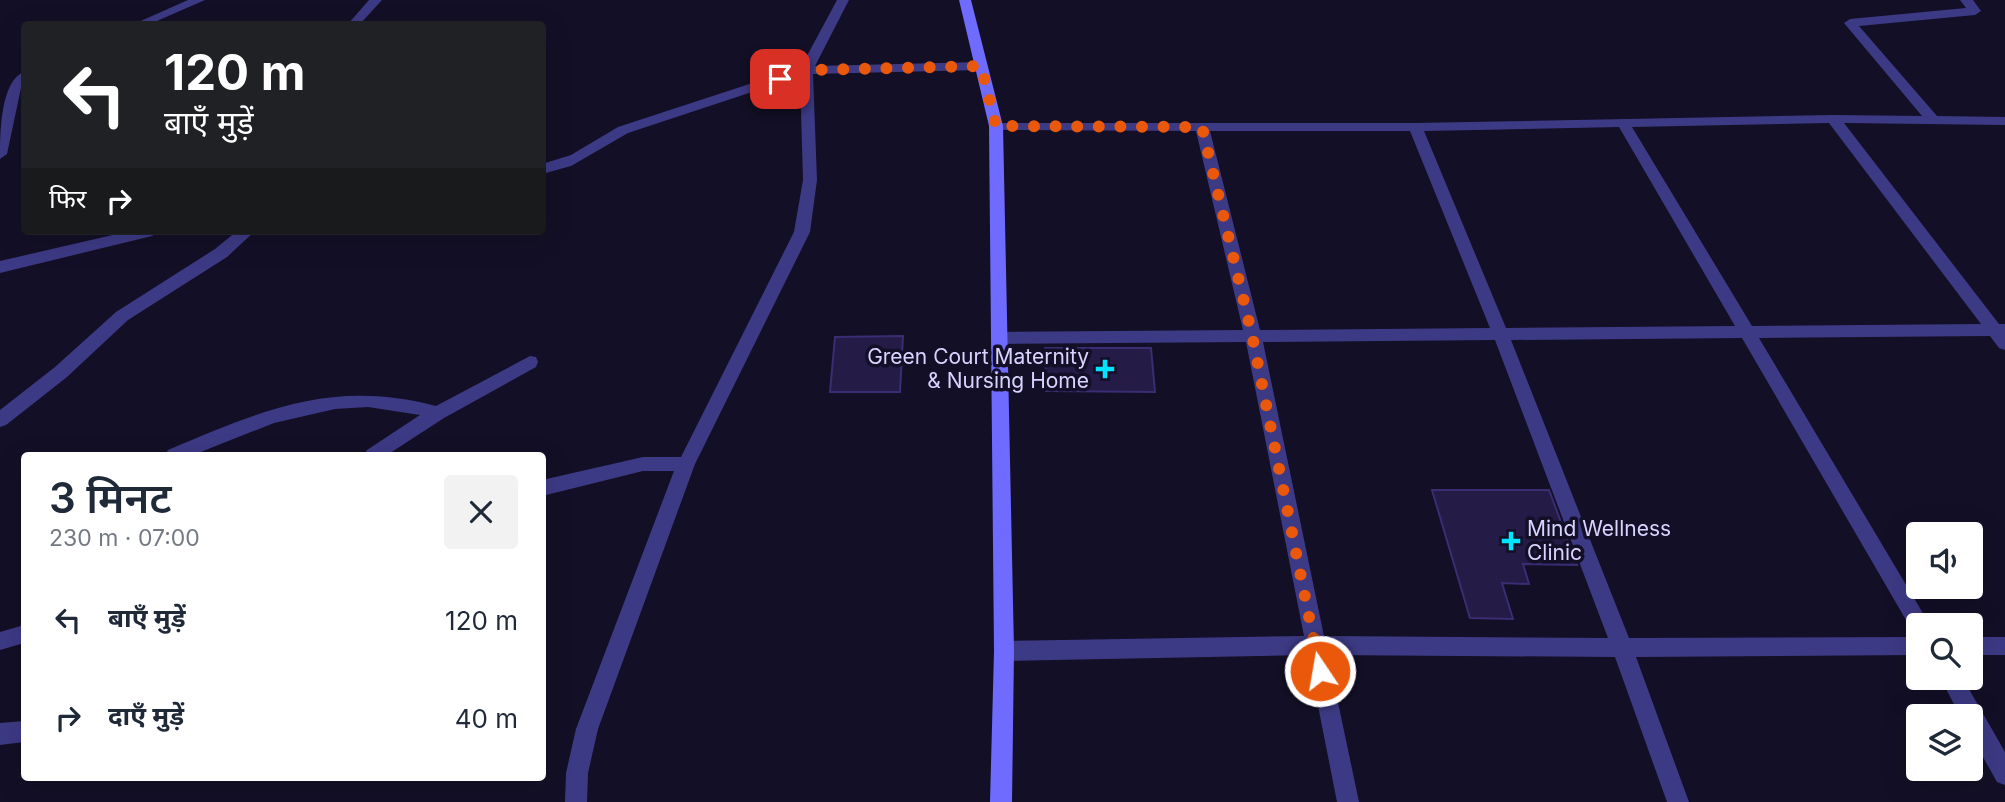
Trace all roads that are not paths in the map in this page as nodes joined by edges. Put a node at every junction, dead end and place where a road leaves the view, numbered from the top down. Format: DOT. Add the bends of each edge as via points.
graph roads {
  1 [pos="199,0"];
  2 [pos="376,0"];
  3 [pos="843,0"];
  4 [pos="965,0"];
  5 [pos="1966,0"];
  6 [pos="147,21"];
  7 [pos="357,21"];
  8 [pos="981,66"];
  9 [pos="806,70"];
  10 [pos="21,80"];
  11 [pos="1833,119"];
  12 [pos="1933,120"];
  13 [pos="2005,121"];
  14 [pos="1622,123"];
  15 [pos="996,126"];
  16 [pos="1202,127"];
  17 [pos="1415,127"];
  18 [pos="0,154"];
  19 [pos="546,168"];
  20 [pos="135,235"];
  21 [pos="242,235"];
  22 [pos="0,267"];
  23 [pos="1999,330"];
  24 [pos="1502,332"];
  25 [pos="1747,332"];
  26 [pos="1252,335"];
  27 [pos="1000,338"];
  28 [pos="2005,344"];
  29 [pos="530,362"];
  30 [pos="438,413"];
  31 [pos="0,420"];
  32 [pos="181,452"];
  33 [pos="378,452"];
  34 [pos="686,464"];
  35 [pos="546,487"];
  36 [pos="1913,613"];
  37 [pos="21,635"];
  38 [pos="0,640"];
  39 [pos="1315,645"];
  40 [pos="1906,646"];
  41 [pos="1983,646"];
  42 [pos="2005,646"];
  43 [pos="1623,648"];
  44 [pos="1004,651"];
  45 [pos="1957,690"];
  46 [pos="21,732"];
  47 [pos="0,734"];
  48 [pos="2005,774"];
  49 [pos="576,802"];
  50 [pos="1000,802"];
  51 [pos="1348,802"];
  52 [pos="1678,802"];
  1 -- 6 [label="street"];
  2 -- 7 [label="street"];
  3 -- 9 [label="street"];
  4 -- 8 [label="main road"];
  5 -- 12 [label="street" via="1975,11 1850,23"];
  8 -- 9 [label="street"];
  8 -- 15 [label="main road"];
  9 -- 19 [label="street" via="623,130 597,143 580,159"];
  9 -- 34 [label="street" via="810,180 802,232"];
  10 -- 18 [label="street" via="14,88"];
  11 -- 12 [label="street"];
  11 -- 14 [label="street"];
  11 -- 23 [label="street"];
  12 -- 13 [label="street"];
  14 -- 17 [label="street"];
  14 -- 25 [label="street"];
  15 -- 16 [label="street"];
  15 -- 27 [label="main road"];
  16 -- 17 [label="street"];
  16 -- 26 [label="street"];
  17 -- 24 [label="street"];
  20 -- 22 [label="street"];
  21 -- 31 [label="street" via="122,316"];
  23 -- 25 [label="street"];
  23 -- 28 [label="street"];
  24 -- 25 [label="street"];
  24 -- 26 [label="street"];
  24 -- 43 [label="street"];
  25 -- 36 [label="street"];
  26 -- 27 [label="street"];
  26 -- 39 [label="street"];
  27 -- 44 [label="main road"];
  29 -- 30 [label="street"];
  30 -- 32 [label="street" via="381,400 311,405 253,422"];
  30 -- 33 [label="street"];
  34 -- 35 [label="street" via="643,464"];
  34 -- 49 [label="street" via="587,729"];
  37 -- 38 [label="street"];
  39 -- 43 [label="street"];
  39 -- 44 [label="street"];
  39 -- 51 [label="street"];
  40 -- 43 [label="street"];
  41 -- 42 [label="street"];
  43 -- 52 [label="street"];
  44 -- 50 [label="main road"];
  45 -- 48 [label="street"];
  46 -- 47 [label="street"];
}
